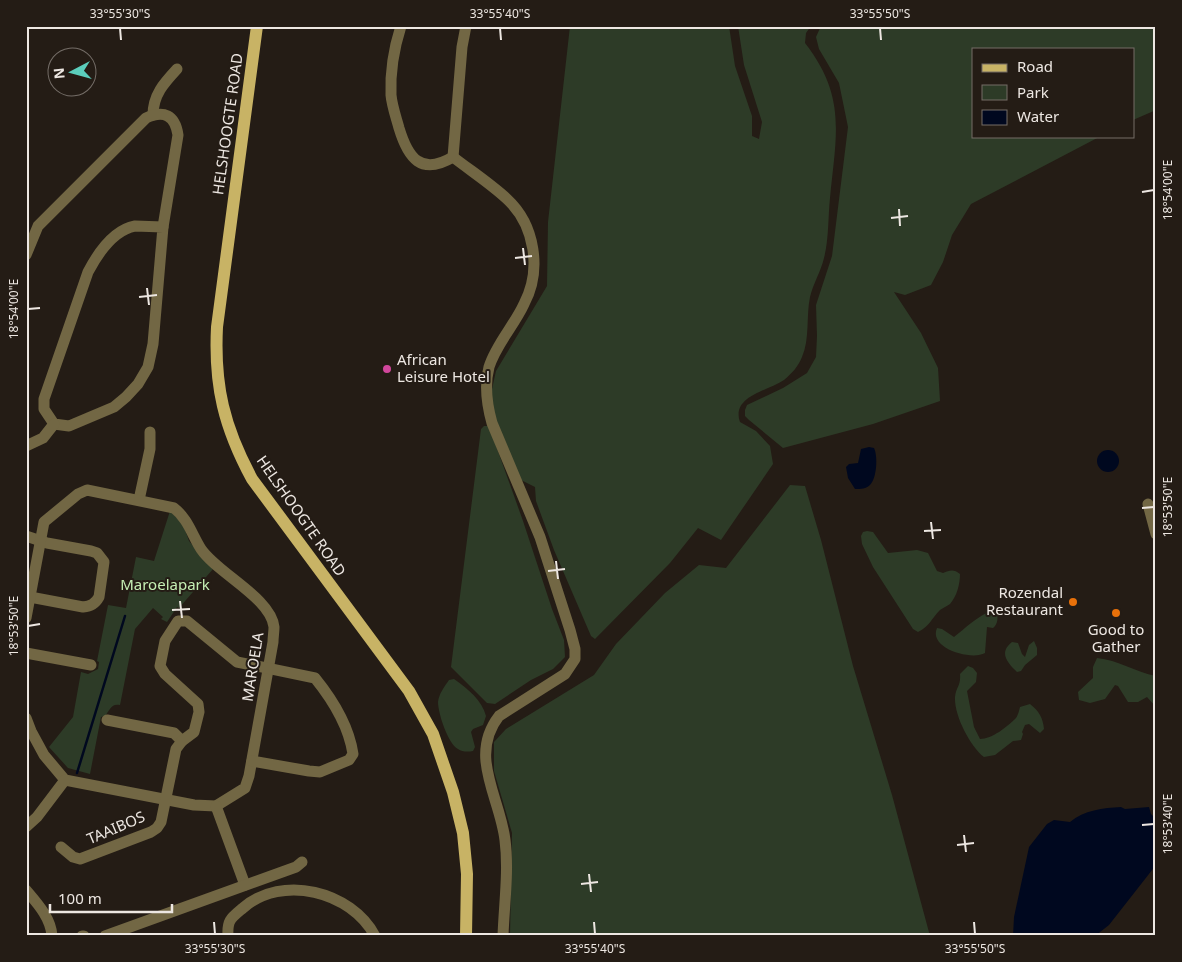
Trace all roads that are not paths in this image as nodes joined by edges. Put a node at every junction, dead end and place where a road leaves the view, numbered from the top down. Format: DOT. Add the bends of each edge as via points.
graph roads {
  1 [pos="257,26"];
  2 [pos="401,26"];
  3 [pos="466,26"];
  4 [pos="178,69"];
  5 [pos="153,115"];
  6 [pos="453,157"];
  7 [pos="163,227"];
  8 [pos="26,255"];
  9 [pos="54,424"];
  10 [pos="150,432"];
  11 [pos="26,446"];
  12 [pos="139,500"];
  13 [pos="1148,504"];
  14 [pos="1156,534"];
  15 [pos="26,536"];
  16 [pos="40,540"];
  17 [pos="30,597"];
  18 [pos="26,618"];
  19 [pos="26,653"];
  20 [pos="91,665"];
  21 [pos="268,669"];
  22 [pos="26,718"];
  23 [pos="107,720"];
  24 [pos="29,732"];
  25 [pos="182,740"];
  26 [pos="252,761"];
  27 [pos="64,780"];
  28 [pos="166,799"];
  29 [pos="216,806"];
  30 [pos="26,827"];
  31 [pos="61,847"];
  32 [pos="302,862"];
  33 [pos="245,885"];
  34 [pos="26,890"];
  35 [pos="52,936"];
  36 [pos="105,936"];
  37 [pos="228,936"];
  38 [pos="375,936"];
  39 [pos="466,936"];
  40 [pos="503,936"];
  1 -- 39 [label="main road, HELSHOOGTE ROAD" via="217,327 216,370 222,406 233,442 252,479 409,691 433,734 454,792 463,833 467,874"];
  2 -- 6 [label="street" via="394,57 391,96 402,139 411,157 425,165 435,165"];
  3 -- 6 [label="street"];
  4 -- 5 [label="street" via="159,90"];
  5 -- 7 [label="street" via="167,115 177,126 178,135"];
  5 -- 8 [label="street" via="146,118 38,226"];
  6 -- 40 [label="street" via="508,200 522,217 530,234 534,267 531,287 490,367 486,387 488,406 492,423 540,537 575,650 575,659 565,674 499,716 488,736 486,771 505,839"];
  7 -- 9 [label="street" via="153,344 148,367 138,384 114,407 69,426"];
  7 -- 9 [label="street" via="135,226 122,230 98,254 88,272 44,398 44,409"];
  9 -- 11 [label="street" via="43,438"];
  10 -- 12 [label="street" via="150,449"];
  12 -- 16 [label="street, MAROELA" via="87,490 44,522"];
  12 -- 21 [label="street, MAROELA" via="174,508 182,514 202,550 254,596 270,615 274,626"];
  13 -- 14 [label="street"];
  15 -- 16 [label="street"];
  16 -- 17 [label="street, MAROELA"];
  16 -- 17 [label="street" via="97,553 104,562 104,570 99,597 89,607"];
  17 -- 18 [label="street, MAROELA"];
  19 -- 20 [label="street"];
  21 -- 25 [label="street" via="236,662 186,621 178,621 165,641 160,666 198,704 194,732"];
  21 -- 26 [label="street, MAROELA"];
  21 -- 26 [label="street" via="315,678 342,720 353,754 349,760 320,772"];
  22 -- 24 [label="street"];
  23 -- 25 [label="street" via="174,733"];
  24 -- 27 [label="street"];
  25 -- 28 [label="street" via="176,749"];
  26 -- 29 [label="street, MAROELA" via="244,788"];
  27 -- 28 [label="street"];
  27 -- 30 [label="street" via="38,818"];
  28 -- 29 [label="street"];
  28 -- 31 [label="street, TAAIBOS" via="161,822 151,832 80,858 73,857"];
  29 -- 33 [label="street"];
  32 -- 33 [label="street"];
  33 -- 36 [label="street"];
  34 -- 35 [label="street" via="45,915"];
  37 -- 38 [label="street" via="227,925 247,904 273,892 292,889 333,897 350,907"];
}
